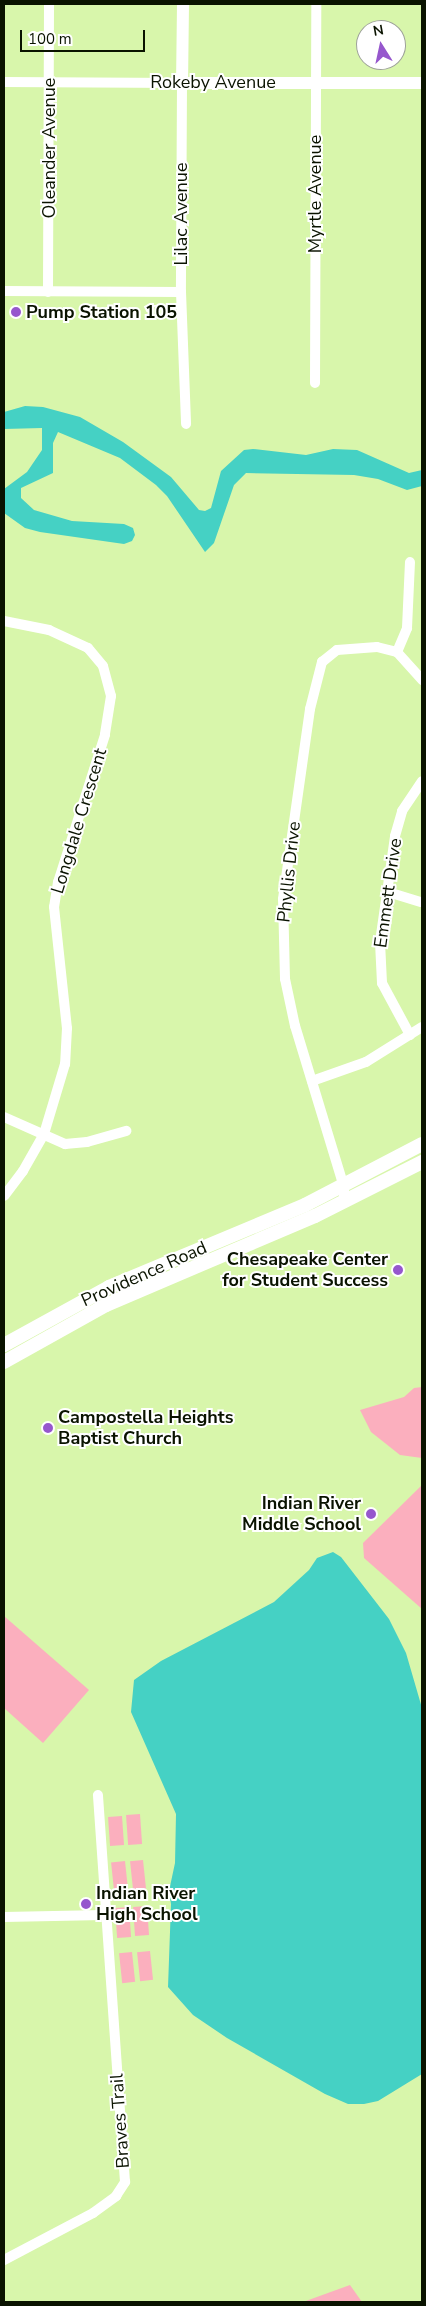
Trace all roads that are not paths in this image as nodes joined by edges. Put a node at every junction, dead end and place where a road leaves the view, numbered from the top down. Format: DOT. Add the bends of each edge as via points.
graph roads {
  1 [pos="49,4"];
  2 [pos="183,4"];
  3 [pos="316,4"];
  4 [pos="4,82"];
  5 [pos="49,82"];
  6 [pos="315,82"];
  7 [pos="422,82"];
  8 [pos="182,83"];
  9 [pos="4,291"];
  10 [pos="48,292"];
  11 [pos="180,292"];
  12 [pos="315,383"];
  13 [pos="186,424"];
  14 [pos="410,562"];
  15 [pos="4,621"];
  16 [pos="397,652"];
  17 [pos="422,680"];
  18 [pos="422,781"];
  19 [pos="388,892"];
  20 [pos="420,902"];
  21 [pos="422,1028"];
  22 [pos="410,1035"];
  23 [pos="312,1081"];
  24 [pos="4,1117"];
  25 [pos="126,1131"];
  26 [pos="44,1134"];
  27 [pos="422,1144"];
  28 [pos="422,1162"];
  29 [pos="344,1187"];
  30 [pos="4,1196"];
  31 [pos="344,1203"];
  32 [pos="4,1345"];
  33 [pos="4,1362"];
  34 [pos="98,1795"];
  35 [pos="104,1915"];
  36 [pos="4,1917"];
  37 [pos="4,2260"];
  1 -- 5 [label="street, Oleander Avenue"];
  2 -- 8 [label="street, Lilac Avenue"];
  3 -- 6 [label="street, Myrtle Avenue"];
  4 -- 5 [label="street, Rokeby Avenue"];
  5 -- 8 [label="street, Rokeby Avenue"];
  5 -- 10 [label="street, Oleander Avenue"];
  6 -- 7 [label="street, Rokeby Avenue"];
  6 -- 8 [label="street, Rokeby Avenue"];
  6 -- 12 [label="street, Myrtle Avenue"];
  8 -- 11 [label="street, Lilac Avenue"];
  9 -- 10 [label="street"];
  10 -- 11 [label="street"];
  11 -- 13 [label="street, Lilac Avenue"];
  14 -- 16 [label="street" via="407,628"];
  15 -- 26 [label="street, Longdale Crescent" via="49,630 88,648 103,666 111,696 105,735 58,882 54,907 68,1028 63,1072"];
  16 -- 17 [label="street"];
  16 -- 23 [label="street, Phyllis Drive" via="362,646 337,650 326,657 318,672 310,709 283,899 285,979"];
  18 -- 19 [label="street, Emmett Drive" via="402,811 395,836"];
  19 -- 20 [label="street"];
  19 -- 22 [label="street, Emmett Drive" via="380,942 380,969 389,999"];
  21 -- 22 [label="street"];
  22 -- 23 [label="street" via="366,1062"];
  23 -- 29 [label="street, Phyllis Drive"];
  24 -- 26 [label="street"];
  25 -- 26 [label="street" via="87,1142 64,1144"];
  26 -- 30 [label="street, Longdale Crescent"];
  27 -- 29 [label="main road, Providence Road"];
  28 -- 31 [label="main road, Providence Road"];
  29 -- 31 [label="street, Phyllis Drive"];
  29 -- 32 [label="main road, Providence Road" via="109,1288"];
  31 -- 33 [label="main road, Providence Road" via="113,1302"];
  34 -- 35 [label="street, Braves Trail"];
  35 -- 36 [label="street"];
  35 -- 37 [label="street, Braves Trail" via="125,2182 116,2196 94,2213"];
}
